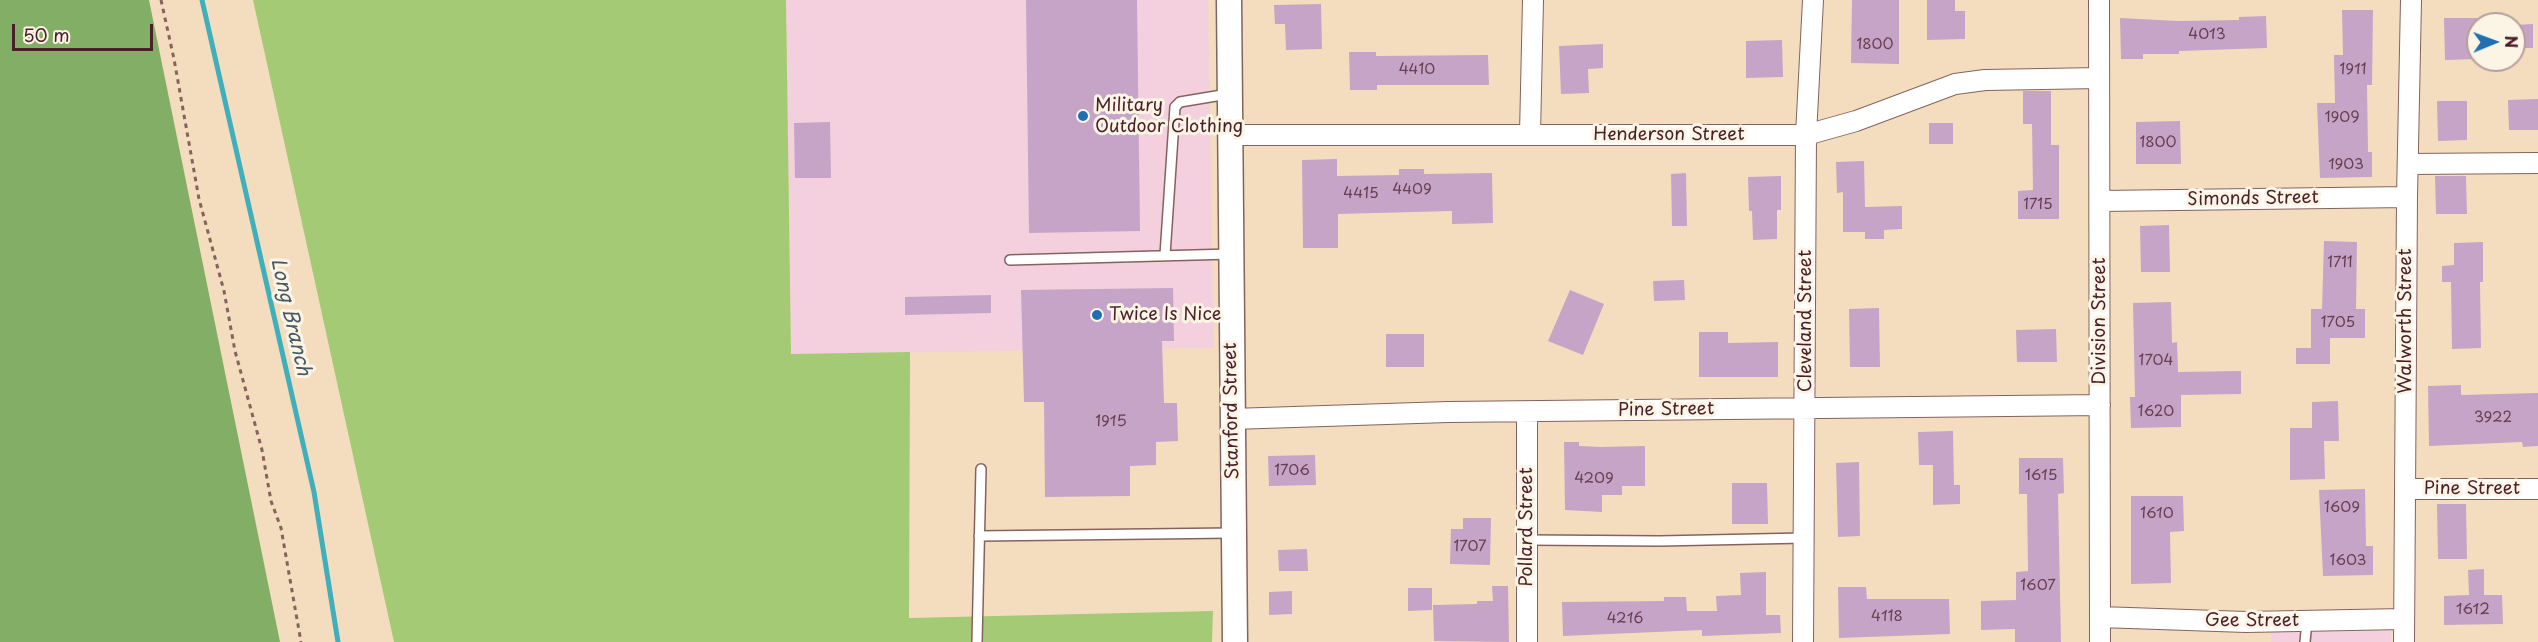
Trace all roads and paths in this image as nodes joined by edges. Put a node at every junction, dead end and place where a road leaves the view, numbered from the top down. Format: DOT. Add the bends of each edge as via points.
graph roads {
  1 [pos="161,0"];
  2 [pos="1229,0"];
  3 [pos="1533,0"];
  4 [pos="1813,0"];
  5 [pos="2098,0"];
  6 [pos="2410,0"];
  7 [pos="2099,78"];
  8 [pos="1230,94"];
  9 [pos="1530,134"];
  10 [pos="1230,135"];
  11 [pos="1806,135"];
  12 [pos="2538,163"];
  13 [pos="2408,164"];
  14 [pos="2407,197"];
  15 [pos="2100,201"];
  16 [pos="1231,254"];
  17 [pos="1165,255"];
  18 [pos="1010,260"];
  19 [pos="2100,405"];
  20 [pos="1805,408"];
  21 [pos="1527,412"];
  22 [pos="1232,419"];
  23 [pos="981,469"];
  24 [pos="2405,489"];
  25 [pos="2538,489"];
  26 [pos="1234,533"];
  27 [pos="979,536"];
  28 [pos="1804,538"];
  29 [pos="1527,540"];
  30 [pos="2100,617"];
  31 [pos="2404,619"];
  32 [pos="2307,621"];
  33 [pos="301,642"];
  34 [pos="977,642"];
  35 [pos="1235,642"];
  36 [pos="1527,642"];
  37 [pos="1803,642"];
  38 [pos="2100,642"];
  39 [pos="2305,642"];
  40 [pos="2404,642"];
  1 -- 33 [label="path" via="199,199 262,450 271,501 281,528"];
  2 -- 8 [label="street, Stanford Street"];
  3 -- 9 [label="street"];
  4 -- 11 [label="street, Cleveland Street"];
  5 -- 7 [label="street, Division Street"];
  6 -- 13 [label="street, Walworth Street"];
  7 -- 11 [label="street, Henderson Street" via="1955,84"];
  7 -- 15 [label="street, Division Street"];
  8 -- 10 [label="street, Stanford Street"];
  8 -- 17 [label="lane" via="1180,102 1175,107"];
  9 -- 10 [label="street, Henderson Street"];
  9 -- 11 [label="street, Henderson Street"];
  10 -- 16 [label="street, Stanford Street"];
  11 -- 20 [label="street, Cleveland Street"];
  12 -- 13 [label="street"];
  13 -- 14 [label="street, Walworth Street"];
  14 -- 15 [label="street, Simonds Street"];
  14 -- 24 [label="street, Walworth Street"];
  15 -- 19 [label="street, Division Street"];
  16 -- 17 [label="lane"];
  16 -- 22 [label="street, Stanford Street"];
  17 -- 18 [label="lane"];
  19 -- 20 [label="street, Pine Street"];
  19 -- 30 [label="street, Division Street"];
  20 -- 21 [label="street, Pine Street"];
  20 -- 28 [label="street, Cleveland Street"];
  21 -- 22 [label="street, Pine Street"];
  21 -- 29 [label="street, Pollard Street"];
  22 -- 26 [label="street, Stanford Street"];
  23 -- 27 [label="lane"];
  24 -- 25 [label="street, Pine Street"];
  24 -- 31 [label="street, Walworth Street"];
  26 -- 27 [label="lane"];
  26 -- 35 [label="street, Stanford Street"];
  27 -- 34 [label="lane"];
  28 -- 29 [label="lane"];
  28 -- 37 [label="street, Cleveland Street"];
  29 -- 36 [label="street, Pollard Street"];
  30 -- 32 [label="street, Gee Street"];
  30 -- 38 [label="street, Division Street"];
  31 -- 32 [label="street, Gee Street"];
  31 -- 40 [label="street, Walworth Street"];
  32 -- 39 [label="lane"];
}
